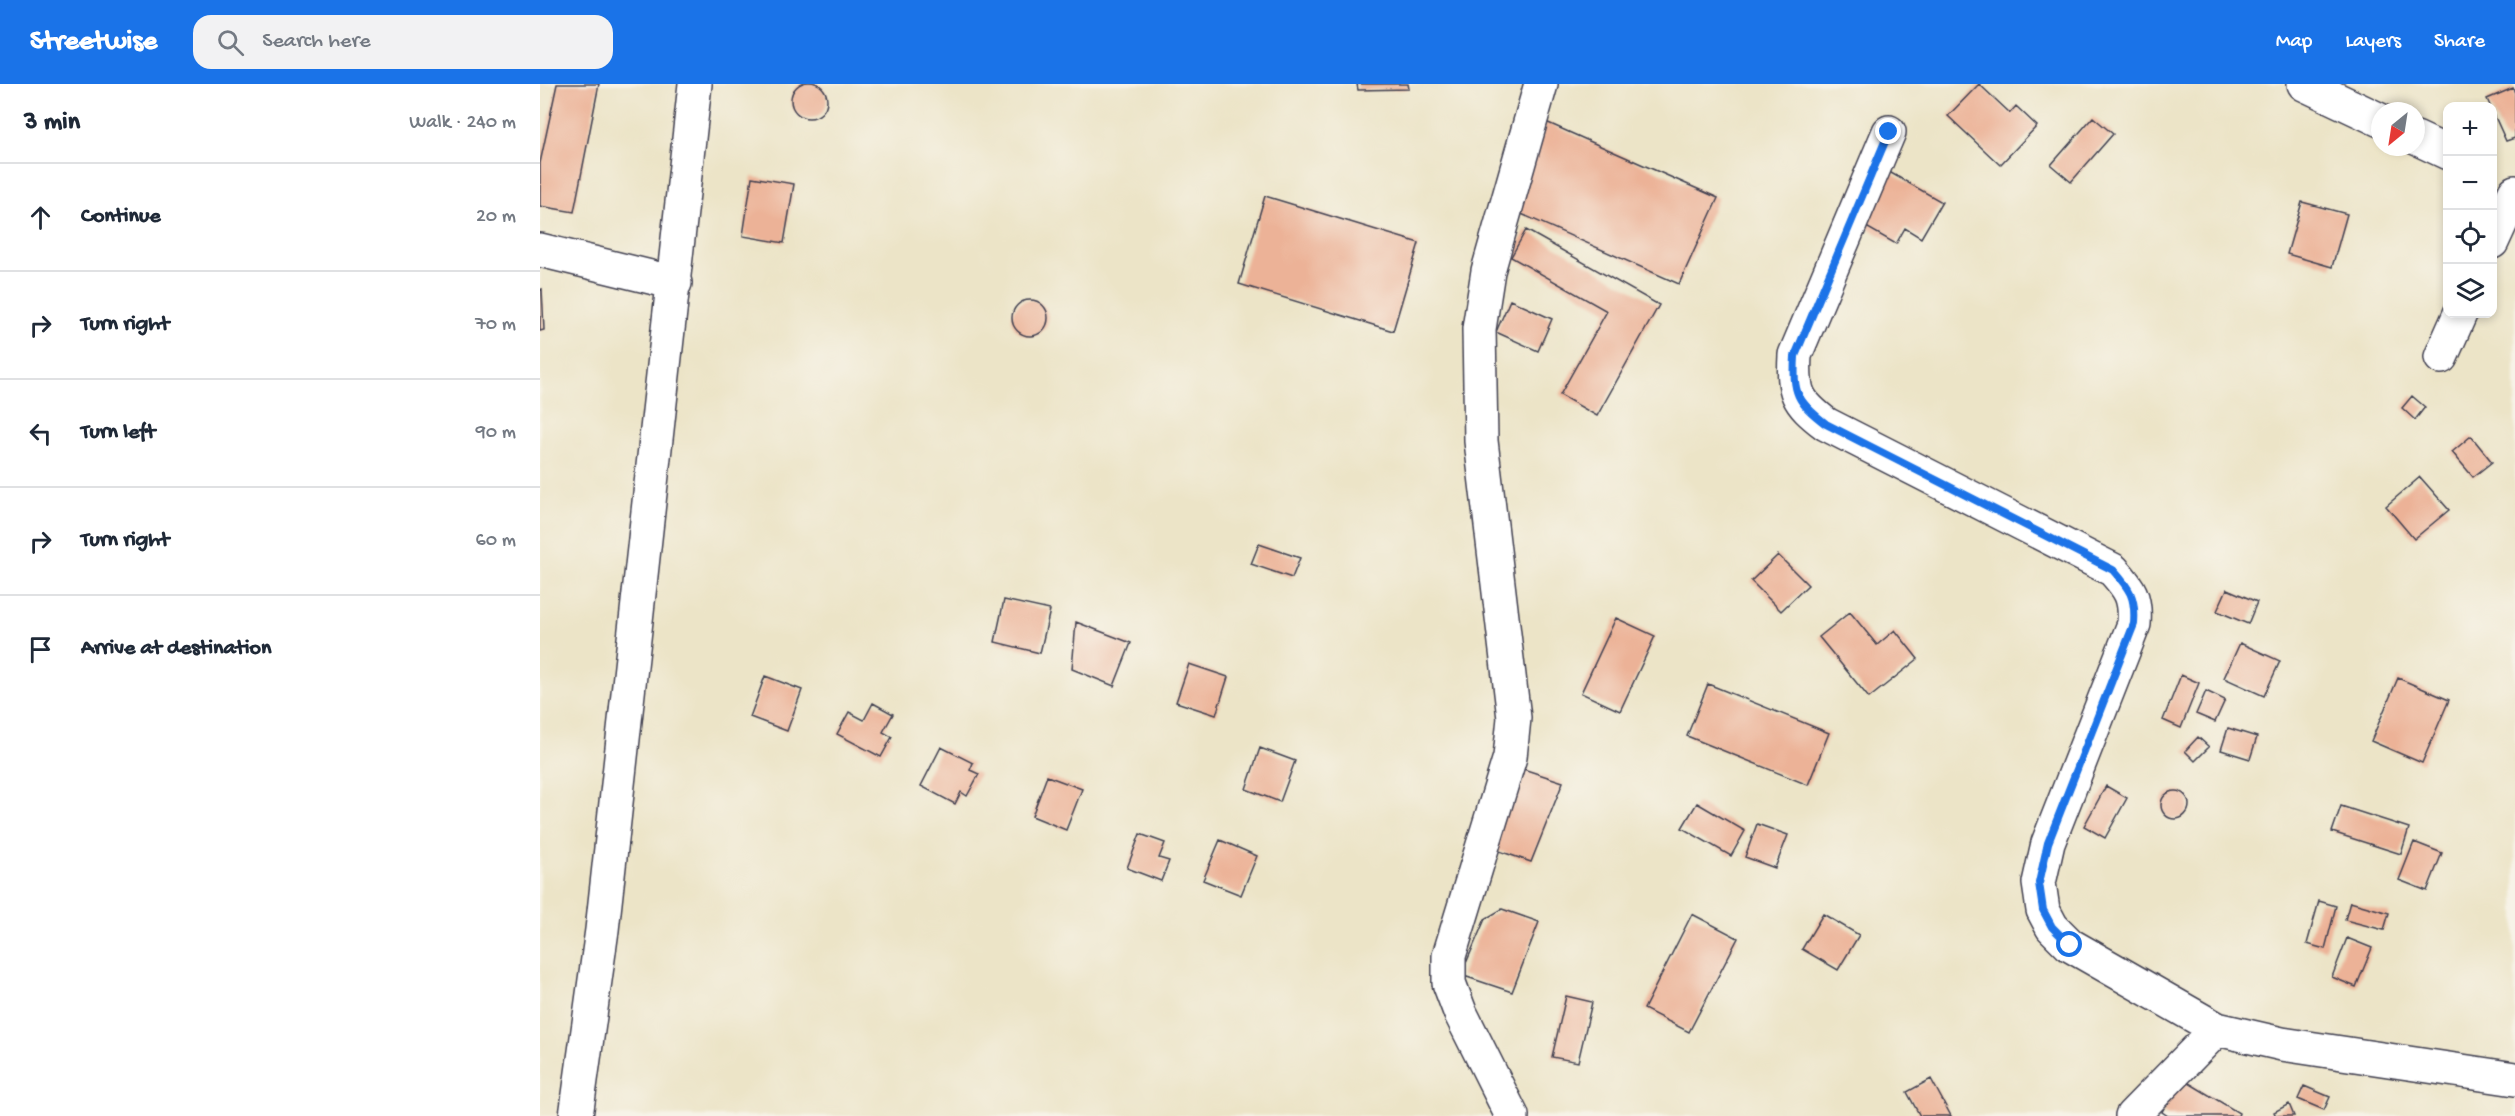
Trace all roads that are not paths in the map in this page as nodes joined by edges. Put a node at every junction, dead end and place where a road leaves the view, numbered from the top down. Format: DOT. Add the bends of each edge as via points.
graph roads {
  1 [pos="695,84"];
  2 [pos="1540,84"];
  3 [pos="2304,84"];
  4 [pos="2371,116"];
  5 [pos="1889,132"];
  6 [pos="2425,142"];
  7 [pos="2443,151"];
  8 [pos="2497,177"];
  9 [pos="2515,187"];
  10 [pos="2515,192"];
  11 [pos="2497,233"];
  12 [pos="540,250"];
  13 [pos="675,283"];
  14 [pos="2458,318"];
  15 [pos="2441,357"];
  16 [pos="2217,1029"];
  17 [pos="2515,1079"];
  18 [pos="576,1116"];
  19 [pos="1512,1116"];
  20 [pos="2132,1116"];
  1 -- 13 [label="street"];
  2 -- 19 [label="street" via="1488,270 1479,329 1481,441 1514,718 1510,757 1449,956 1449,983 1460,1012"];
  3 -- 4 [label="street"];
  5 -- 16 [label="street" via="1795,356 1793,383 1804,407 1826,424 2113,570 2131,590 2134,624 2048,843 2039,883 2043,910 2052,927 2070,945"];
  6 -- 7 [label="street"];
  8 -- 9 [label="street"];
  10 -- 11 [label="street"];
  12 -- 13 [label="street"];
  13 -- 18 [label="street" via="602,930"];
  14 -- 15 [label="street"];
  16 -- 17 [label="street" via="2282,1044"];
  16 -- 20 [label="street"];
}
